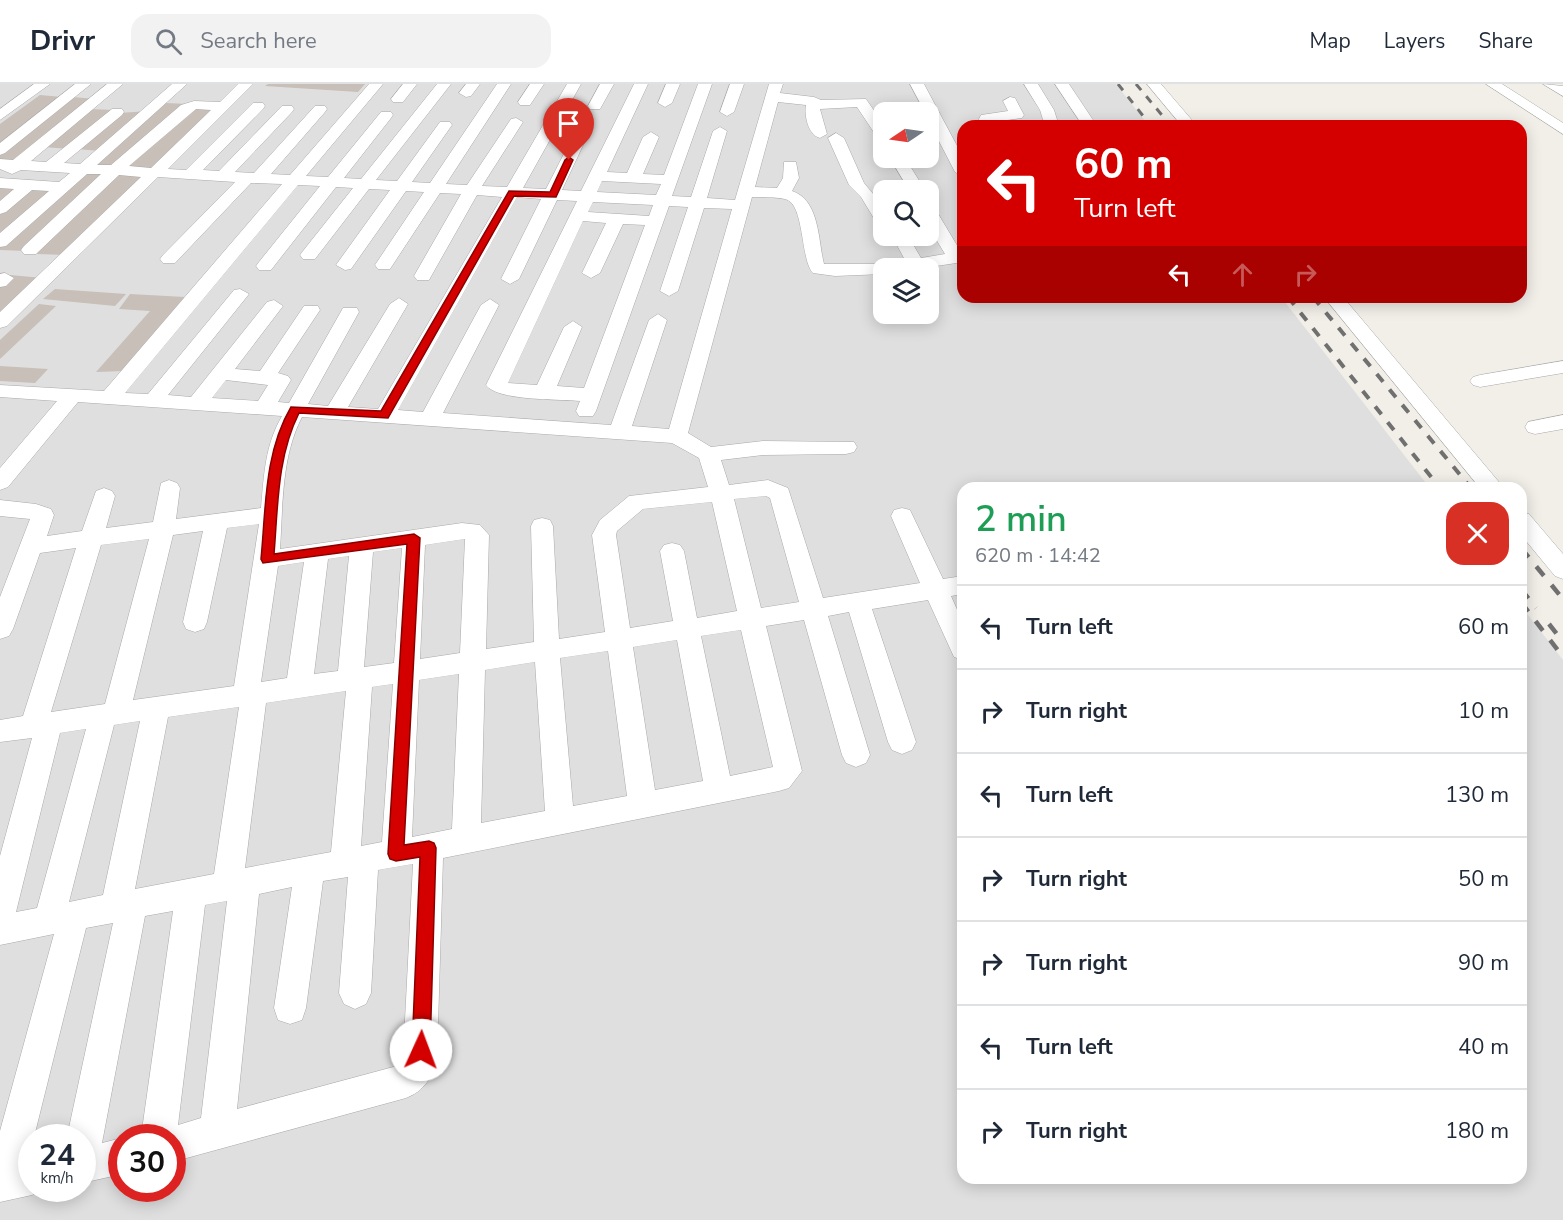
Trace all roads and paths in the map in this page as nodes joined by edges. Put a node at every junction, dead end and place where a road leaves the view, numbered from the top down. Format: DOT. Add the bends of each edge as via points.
graph roads {
  1 [pos="32,84"];
  2 [pos="43,84"];
  3 [pos="84,84"];
  4 [pos="116,84"];
  5 [pos="180,84"];
  6 [pos="220,84"];
  7 [pos="376,84"];
  8 [pos="410,84"];
  9 [pos="444,84"];
  10 [pos="504,84"];
  11 [pos="537,84"];
  12 [pos="574,84"];
  13 [pos="607,84"];
  14 [pos="641,84"];
  15 [pos="673,84"];
  16 [pos="705,84"];
  17 [pos="736,84"];
  18 [pos="917,84"];
  19 [pos="1031,84"];
  20 [pos="1062,84"];
  21 [pos="1154,84"];
  22 [pos="1493,84"];
  23 [pos="1550,84"];
  24 [pos="245,85"];
  25 [pos="775,90"];
  26 [pos="1563,92"];
  27 [pos="398,99"];
  28 [pos="1010,101"];
  29 [pos="525,102"];
  30 [pos="665,103"];
  31 [pos="814,105"];
  32 [pos="223,106"];
  33 [pos="258,106"];
  34 [pos="595,106"];
  35 [pos="0,107"];
  36 [pos="286,109"];
  37 [pos="320,109"];
  38 [pos="117,112"];
  39 [pos="727,112"];
  40 [pos="386,115"];
  41 [pos="0,116"];
  42 [pos="873,120"];
  43 [pos="985,120"];
  44 [pos="1050,120"];
  45 [pos="1086,120"];
  46 [pos="1185,120"];
  47 [pos="516,122"];
  48 [pos="586,124"];
  49 [pos="445,125"];
  50 [pos="1563,130"];
  51 [pos="720,131"];
  52 [pos="651,137"];
  53 [pos="0,150"];
  54 [pos="957,161"];
  55 [pos="0,164"];
  56 [pos="17,165"];
  57 [pos="790,165"];
  58 [pos="50,167"];
  59 [pos="84,169"];
  60 [pos="114,171"];
  61 [pos="153,173"];
  62 [pos="190,175"];
  63 [pos="598,176"];
  64 [pos="222,177"];
  65 [pos="253,178"];
  66 [pos="633,178"];
  67 [pos="0,179"];
  68 [pos="668,180"];
  69 [pos="294,181"];
  70 [pos="0,183"];
  71 [pos="331,183"];
  72 [pos="28,185"];
  73 [pos="364,185"];
  74 [pos="401,187"];
  75 [pos="62,188"];
  76 [pos="433,189"];
  77 [pos="471,191"];
  78 [pos="512,193"];
  79 [pos="553,195"];
  80 [pos="781,195"];
  81 [pos="588,197"];
  82 [pos="744,199"];
  83 [pos="660,201"];
  84 [pos="697,203"];
  85 [pos="873,204"];
  86 [pos="0,208"];
  87 [pos="579,216"];
  88 [pos="618,218"];
  89 [pos="653,220"];
  90 [pos="939,228"];
  91 [pos="0,242"];
  92 [pos="30,250"];
  93 [pos="309,255"];
  94 [pos="957,255"];
  95 [pos="957,258"];
  96 [pos="169,259"];
  97 [pos="939,261"];
  98 [pos="345,265"];
  99 [pos="384,265"];
  100 [pos="265,266"];
  101 [pos="873,269"];
  102 [pos="591,273"];
  103 [pos="423,276"];
  104 [pos="510,279"];
  105 [pos="669,291"];
  106 [pos="240,294"];
  107 [pos="1338,303"];
  108 [pos="399,304"];
  109 [pos="490,305"];
  110 [pos="274,306"];
  111 [pos="311,310"];
  112 [pos="350,312"];
  113 [pos="658,320"];
  114 [pos="0,322"];
  115 [pos="573,327"];
  116 [pos="1563,367"];
  117 [pos="221,373"];
  118 [pos="265,378"];
  119 [pos="1480,381"];
  120 [pos="0,392"];
  121 [pos="544,392"];
  122 [pos="590,395"];
  123 [pos="72,396"];
  124 [pos="110,397"];
  125 [pos="154,399"];
  126 [pos="197,403"];
  127 [pos="265,407"];
  128 [pos="295,410"];
  129 [pos="334,413"];
  130 [pos="384,415"];
  131 [pos="430,418"];
  132 [pos="1563,422"];
  133 [pos="1535,427"];
  134 [pos="580,429"];
  135 [pos="620,432"];
  136 [pos="677,436"];
  137 [pos="846,447"];
  138 [pos="708,454"];
  139 [pos="0,482"];
  140 [pos="1488,482"];
  141 [pos="169,488"];
  142 [pos="721,493"];
  143 [pos="104,496"];
  144 [pos="0,508"];
  145 [pos="273,514"];
  146 [pos="902,516"];
  147 [pos="216,521"];
  148 [pos="542,526"];
  149 [pos="1527,527"];
  150 [pos="163,529"];
  151 [pos="92,538"];
  152 [pos="414,538"];
  153 [pos="31,546"];
  154 [pos="362,546"];
  155 [pos="672,551"];
  156 [pos="317,552"];
  157 [pos="267,559"];
  158 [pos="1563,570"];
  159 [pos="957,586"];
  160 [pos="938,589"];
  161 [pos="858,602"];
  162 [pos="815,609"];
  163 [pos="750,619"];
  164 [pos="195,622"];
  165 [pos="0,629"];
  166 [pos="686,630"];
  167 [pos="957,635"];
  168 [pos="618,640"];
  169 [pos="547,651"];
  170 [pos="472,662"];
  171 [pos="406,672"];
  172 [pos="355,679"];
  173 [pos="299,688"];
  174 [pos="250,695"];
  175 [pos="156,709"];
  176 [pos="110,716"];
  177 [pos="41,725"];
  178 [pos="0,731"];
  179 [pos="902,742"];
  180 [pos="856,755"];
  181 [pos="719,792"];
  182 [pos="643,807"];
  183 [pos="560,823"];
  184 [pos="466,841"];
  185 [pos="429,848"];
  186 [pos="396,854"];
  187 [pos="354,862"];
  188 [pos="309,871"];
  189 [pos="236,885"];
  190 [pos="191,894"];
  191 [pos="124,906"];
  192 [pos="0,913"];
  193 [pos="62,918"];
  194 [pos="0,930"];
  195 [pos="355,993"];
  196 [pos="290,1008"];
  197 [pos="87,1124"];
  198 [pos="161,1124"];
  199 [pos="217,1134"];
  200 [pos="186,1141"];
  201 [pos="12,1181"];
  1 -- 35 [label="street"];
  2 -- 41 [label="street"];
  3 -- 53 [label="street"];
  4 -- 56 [label="street"];
  5 -- 59 [label="street"];
  6 -- 24 [label="street"];
  7 -- 69 [label="street"];
  8 -- 27 [label="street"];
  9 -- 73 [label="street"];
  10 -- 76 [label="street"];
  11 -- 29 [label="street"];
  12 -- 78 [label="street"];
  13 -- 34 [label="street"];
  14 -- 63 [label="street"];
  15 -- 30 [label="street"];
  16 -- 68 [label="street"];
  17 -- 39 [label="street"];
  18 -- 54 [label="street"];
  19 -- 44 [label="street"];
  20 -- 45 [label="street"];
  21 -- 46 [label="street"];
  22 -- 50 [label="street"];
  23 -- 26 [label="street"];
  24 -- 32 [label="street"];
  25 -- 31 [label="street" via="812,100"];
  25 -- 82 [label="street"];
  28 -- 43 [label="street" via="1017,115"];
  31 -- 42 [label="street" via="861,102"];
  31 -- 85 [label="street" via="812,116"];
  32 -- 60 [label="street" via="186,108"];
  32 -- 61 [label="street"];
  33 -- 62 [label="street"];
  36 -- 64 [label="street"];
  37 -- 65 [label="street"];
  38 -- 58 [label="street"];
  40 -- 71 [label="street"];
  47 -- 77 [label="street"];
  48 -- 79 [label="street"];
  49 -- 74 [label="street"];
  51 -- 84 [label="street"];
  52 -- 66 [label="street"];
  55 -- 56 [label="street"];
  56 -- 58 [label="street"];
  56 -- 67 [label="street"];
  57 -- 80 [label="street" via="791,178"];
  58 -- 59 [label="street"];
  59 -- 60 [label="street"];
  59 -- 75 [label="street"];
  60 -- 61 [label="street"];
  60 -- 92 [label="street"];
  61 -- 62 [label="street"];
  61 -- 114 [label="street"];
  62 -- 64 [label="street"];
  63 -- 66 [label="street"];
  63 -- 81 [label="street"];
  64 -- 65 [label="street"];
  65 -- 69 [label="street"];
  65 -- 96 [label="street"];
  66 -- 68 [label="street"];
  68 -- 83 [label="street"];
  69 -- 71 [label="street"];
  69 -- 124 [label="street"];
  70 -- 72 [label="street"];
  71 -- 73 [label="street"];
  71 -- 100 [label="street"];
  72 -- 75 [label="street"];
  72 -- 86 [label="street"];
  73 -- 74 [label="street"];
  73 -- 93 [label="street"];
  74 -- 76 [label="street"];
  74 -- 98 [label="street"];
  75 -- 91 [label="street"];
  76 -- 77 [label="street"];
  76 -- 99 [label="street"];
  77 -- 78 [label="street"];
  77 -- 103 [label="street"];
  78 -- 79 [label="street"];
  78 -- 130 [label="street"];
  79 -- 81 [label="street"];
  79 -- 104 [label="street"];
  80 -- 82 [label="street"];
  80 -- 101 [label="street" via="794,196 800,203 819,269"];
  81 -- 83 [label="street"];
  81 -- 87 [label="street"];
  82 -- 84 [label="street"];
  82 -- 136 [label="street"];
  83 -- 84 [label="street"];
  83 -- 89 [label="street"];
  84 -- 105 [label="street"];
  87 -- 88 [label="street"];
  87 -- 121 [label="street" via="496,385"];
  88 -- 89 [label="street"];
  88 -- 102 [label="street"];
  89 -- 122 [label="street"];
  90 -- 94 [label="street"];
  95 -- 97 [label="street"];
  106 -- 125 [label="street"];
  107 -- 140 [label="street"];
  108 -- 129 [label="street"];
  109 -- 131 [label="street"];
  110 -- 117 [label="street"];
  111 -- 118 [label="street"];
  112 -- 128 [label="street"];
  113 -- 135 [label="street"];
  115 -- 121 [label="street"];
  116 -- 119 [label="street"];
  117 -- 118 [label="street"];
  117 -- 126 [label="street"];
  118 -- 127 [label="street" via="281,382"];
  120 -- 123 [label="street"];
  121 -- 122 [label="street"];
  122 -- 134 [label="street"];
  123 -- 124 [label="street"];
  123 -- 139 [label="street"];
  124 -- 125 [label="street"];
  125 -- 126 [label="street"];
  126 -- 127 [label="street"];
  127 -- 128 [label="street"];
  128 -- 129 [label="street"];
  128 -- 145 [label="street" via="277,454"];
  129 -- 130 [label="street"];
  130 -- 131 [label="street"];
  131 -- 134 [label="street"];
  132 -- 133 [label="street"];
  134 -- 135 [label="street"];
  135 -- 136 [label="street"];
  136 -- 138 [label="street"];
  137 -- 138 [label="street" via="763,448"];
  138 -- 142 [label="street"];
  141 -- 150 [label="street"];
  142 -- 162 [label="street" via="777,490"];
  142 -- 163 [label="street"];
  142 -- 168 [label="street" via="637,502 608,526 604,544"];
  143 -- 151 [label="street"];
  144 -- 153 [label="street" via="41,513"];
  145 -- 147 [label="street"];
  145 -- 157 [label="street"];
  146 -- 160 [label="street"];
  147 -- 150 [label="street"];
  147 -- 164 [label="street"];
  148 -- 169 [label="street"];
  149 -- 158 [label="street"];
  150 -- 151 [label="street"];
  150 -- 176 [label="street"];
  151 -- 153 [label="street"];
  151 -- 177 [label="street"];
  152 -- 154 [label="street"];
  152 -- 170 [label="street" via="462,531 477,535"];
  152 -- 171 [label="street"];
  153 -- 165 [label="street"];
  154 -- 156 [label="street"];
  154 -- 172 [label="street"];
  155 -- 166 [label="street"];
  156 -- 157 [label="street"];
  156 -- 173 [label="street"];
  157 -- 174 [label="street"];
  159 -- 160 [label="street"];
  160 -- 161 [label="street"];
  160 -- 167 [label="street"];
  161 -- 162 [label="street"];
  161 -- 179 [label="street"];
  162 -- 163 [label="street"];
  162 -- 180 [label="street"];
  163 -- 166 [label="street"];
  163 -- 181 [label="street" via="788,771 779,779"];
  166 -- 168 [label="street"];
  166 -- 181 [label="street"];
  168 -- 169 [label="street"];
  168 -- 182 [label="street"];
  169 -- 170 [label="street"];
  169 -- 183 [label="street"];
  170 -- 171 [label="street"];
  170 -- 184 [label="street"];
  171 -- 172 [label="street"];
  171 -- 186 [label="street"];
  172 -- 173 [label="street"];
  172 -- 187 [label="street"];
  173 -- 174 [label="street"];
  174 -- 175 [label="street"];
  174 -- 189 [label="street"];
  175 -- 176 [label="street"];
  175 -- 191 [label="street"];
  176 -- 177 [label="street"];
  176 -- 193 [label="street"];
  177 -- 178 [label="street"];
  177 -- 192 [label="street"];
  181 -- 182 [label="street"];
  182 -- 183 [label="street"];
  183 -- 184 [label="street"];
  184 -- 185 [label="street"];
  185 -- 186 [label="street"];
  185 -- 199 [label="street" via="421,1050 415,1073 406,1081"];
  186 -- 187 [label="street"];
  187 -- 188 [label="street"];
  187 -- 195 [label="street"];
  188 -- 189 [label="street"];
  188 -- 196 [label="street"];
  189 -- 190 [label="street"];
  189 -- 199 [label="street"];
  190 -- 191 [label="street"];
  190 -- 198 [label="street"];
  191 -- 193 [label="street"];
  191 -- 197 [label="street"];
  193 -- 194 [label="street"];
  193 -- 201 [label="street"];
  199 -- 200 [label="street"];
}
